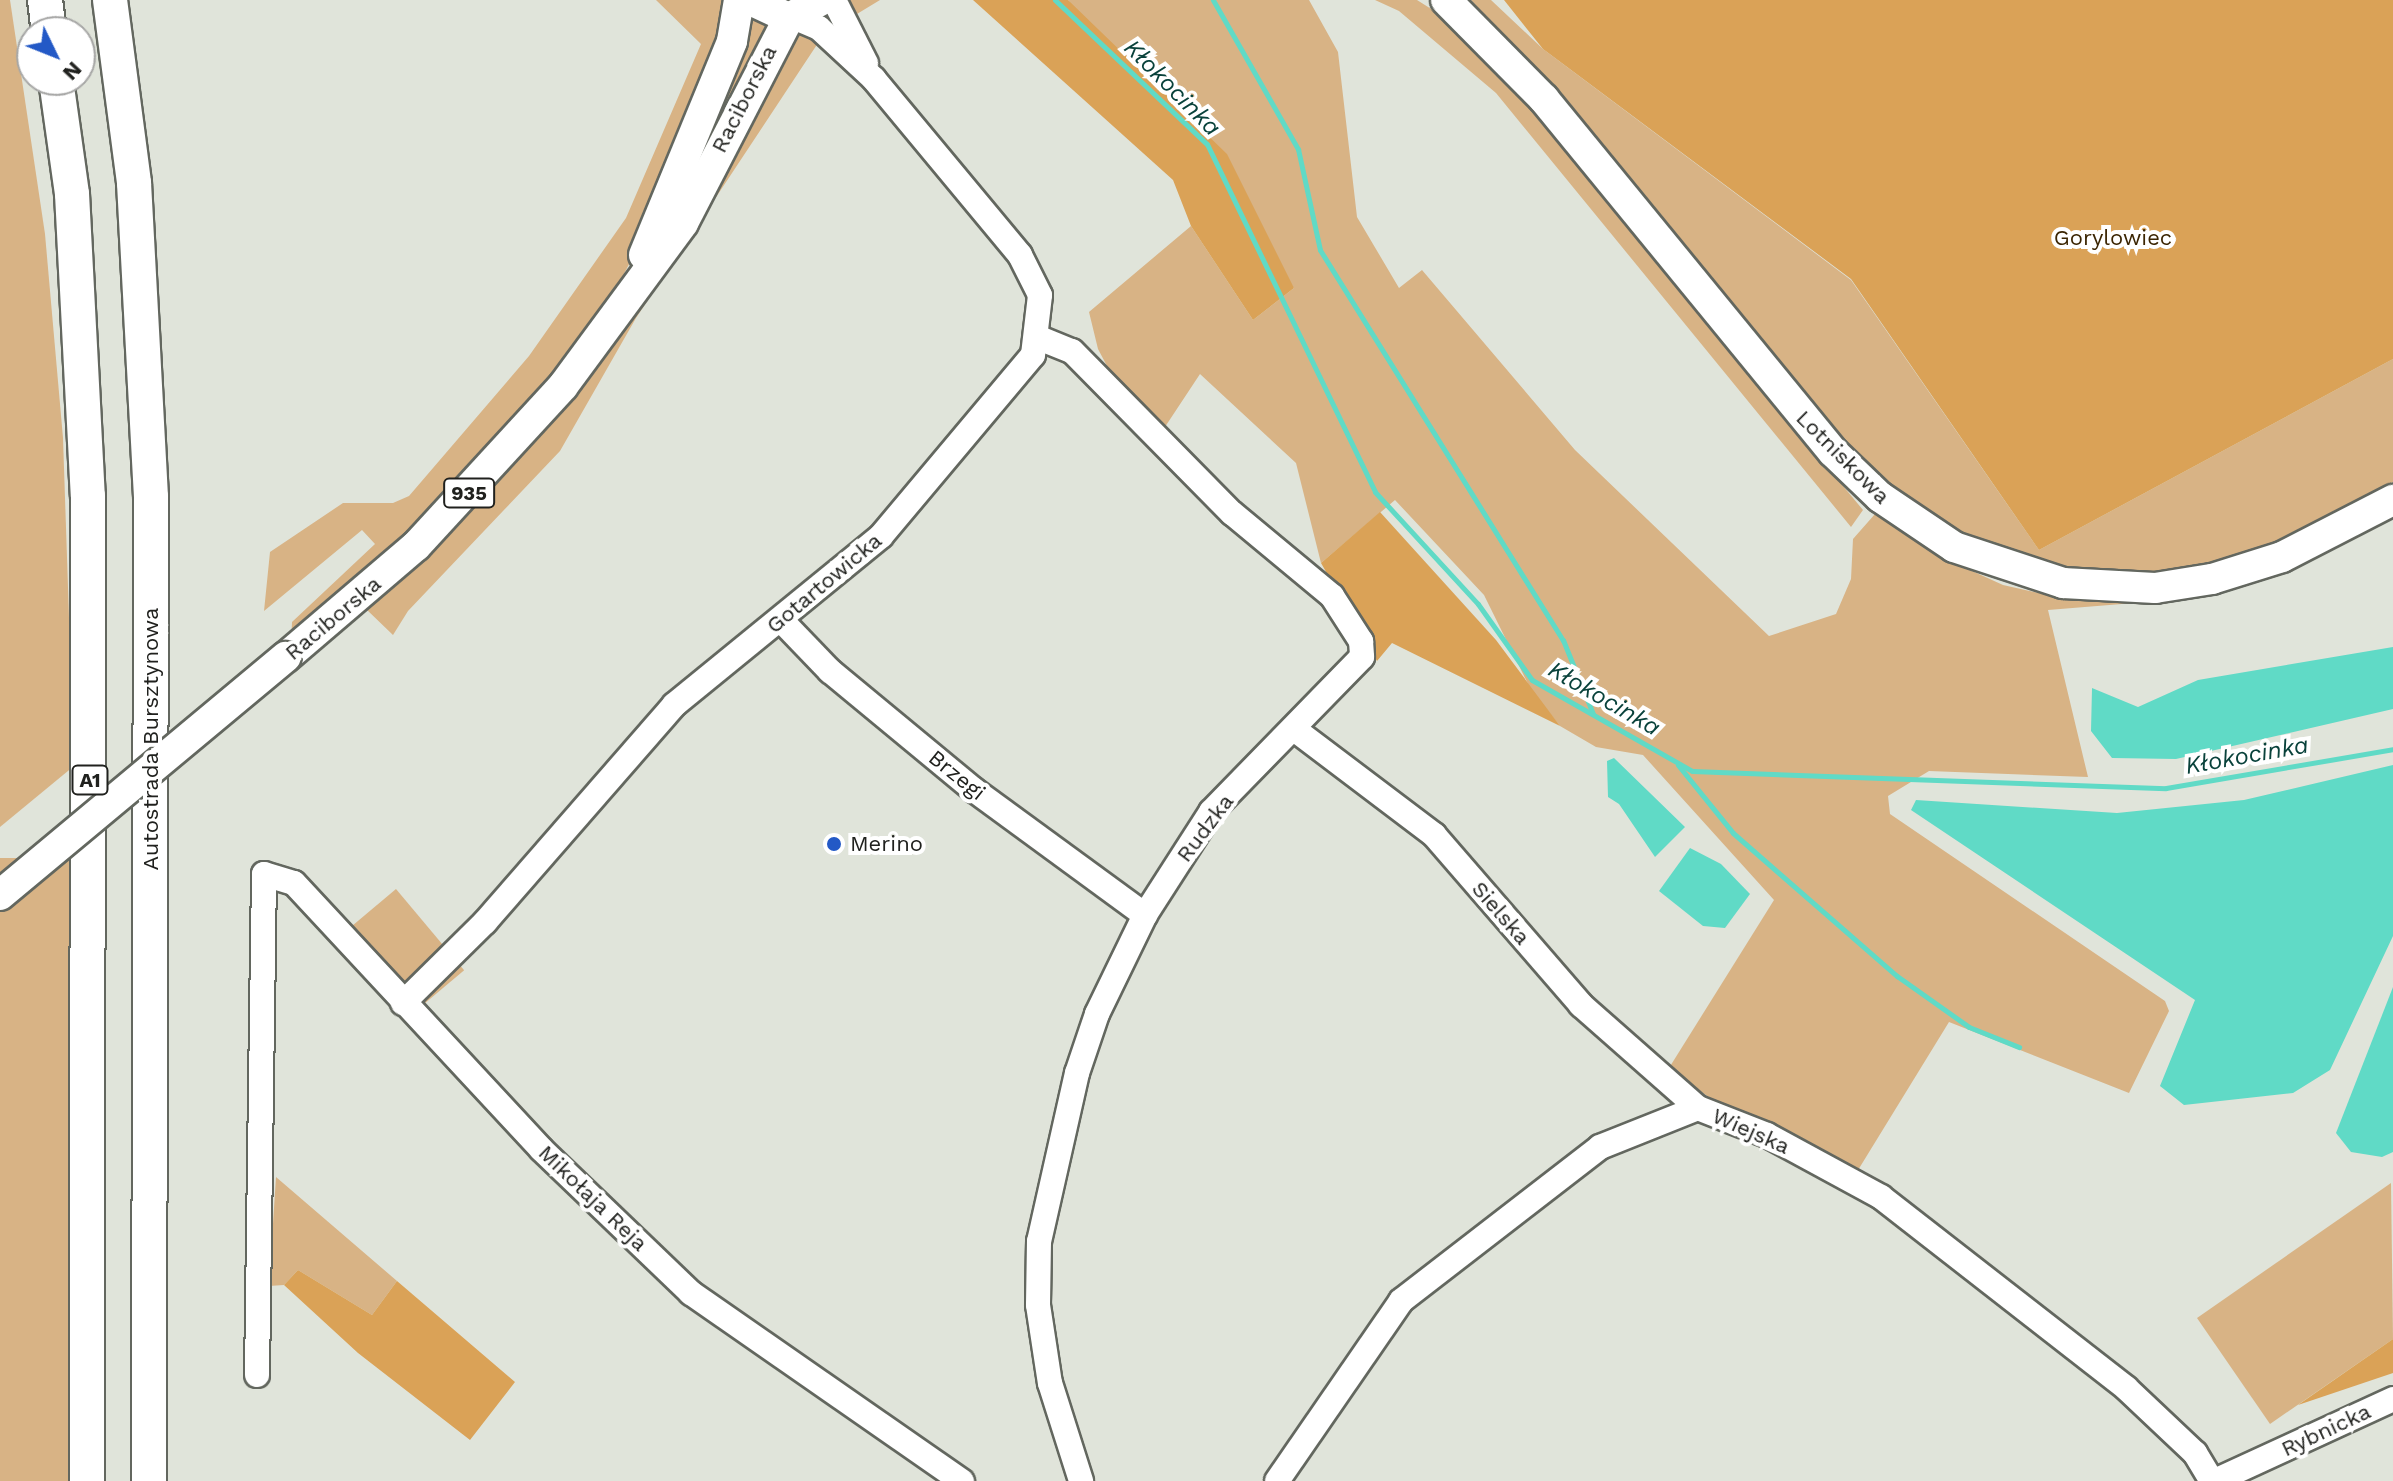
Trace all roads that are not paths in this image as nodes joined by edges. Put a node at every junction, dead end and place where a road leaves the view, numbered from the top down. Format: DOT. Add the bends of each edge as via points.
graph roads {
  1 [pos="110,0"];
  2 [pos="739,0"];
  3 [pos="750,0"];
  4 [pos="822,0"];
  5 [pos="834,0"];
  6 [pos="1446,0"];
  7 [pos="792,18"];
  8 [pos="874,79"];
  9 [pos="58,96"];
  10 [pos="623,301"];
  11 [pos="1039,338"];
  12 [pos="2393,500"];
  13 [pos="781,620"];
  14 [pos="1294,729"];
  15 [pos="0,895"];
  16 [pos="1145,915"];
  17 [pos="403,1003"];
  18 [pos="1698,1108"];
  19 [pos="257,1375"];
  20 [pos="2393,1399"];
  21 [pos="2219,1480"];
  22 [pos="87,1481"];
  23 [pos="149,1481"];
  24 [pos="962,1481"];
  25 [pos="1081,1481"];
  26 [pos="1277,1481"];
  1 -- 23 [label="highway, Autostrada Bursztynowa" via="134,183 151,497"];
  2 -- 10 [label="main road, Raciborska / 935" via="735,32 699,129"];
  3 -- 7 [label="main road"];
  4 -- 7 [label="main road, 935"];
  5 -- 8 [label="street, Gotartowicka"];
  6 -- 12 [label="main road, Lotniskowa" via="1544,99 1833,452 1880,497 1954,547 2063,583 2155,588 2212,579 2282,557"];
  7 -- 8 [label="street, Gotartowicka" via="819,28"];
  7 -- 10 [label="main road, Raciborska / 935" via="683,223"];
  8 -- 11 [label="street, Gotartowicka" via="1020,255 1040,295"];
  9 -- 22 [label="highway, A1" via="72,194 88,496"];
  10 -- 15 [label="main road, Raciborska / 935, bridge" via="563,386 480,481 394,567"];
  11 -- 13 [label="street, Gotartowicka" via="1017,382 881,536"];
  11 -- 14 [label="street, Rudzka" via="1072,351 1188,470 1346,613 1361,641 1359,665"];
  13 -- 16 [label="street, Brzegi" via="839,679 974,790"];
  13 -- 17 [label="street, Gotartowicka" via="656,723 475,934"];
  14 -- 16 [label="street, Rudzka" via="1211,812"];
  14 -- 18 [label="street, Sielska" via="1434,835 1581,1005"];
  16 -- 25 [label="street, Rudzka" via="1104,994 1077,1073 1039,1241 1038,1305 1050,1383"];
  17 -- 19 [label="street, Mikołaja Reja" via="294,883 264,874"];
  17 -- 24 [label="street, Mikołaja Reja" via="542,1150 691,1293"];
  18 -- 21 [label="street, Wiejska" via="1767,1135 1881,1197 2126,1388"];
  18 -- 26 [label="street, Wiejska" via="1600,1147 1401,1301"];
  20 -- 21 [label="street, Rybnicka"];
}
